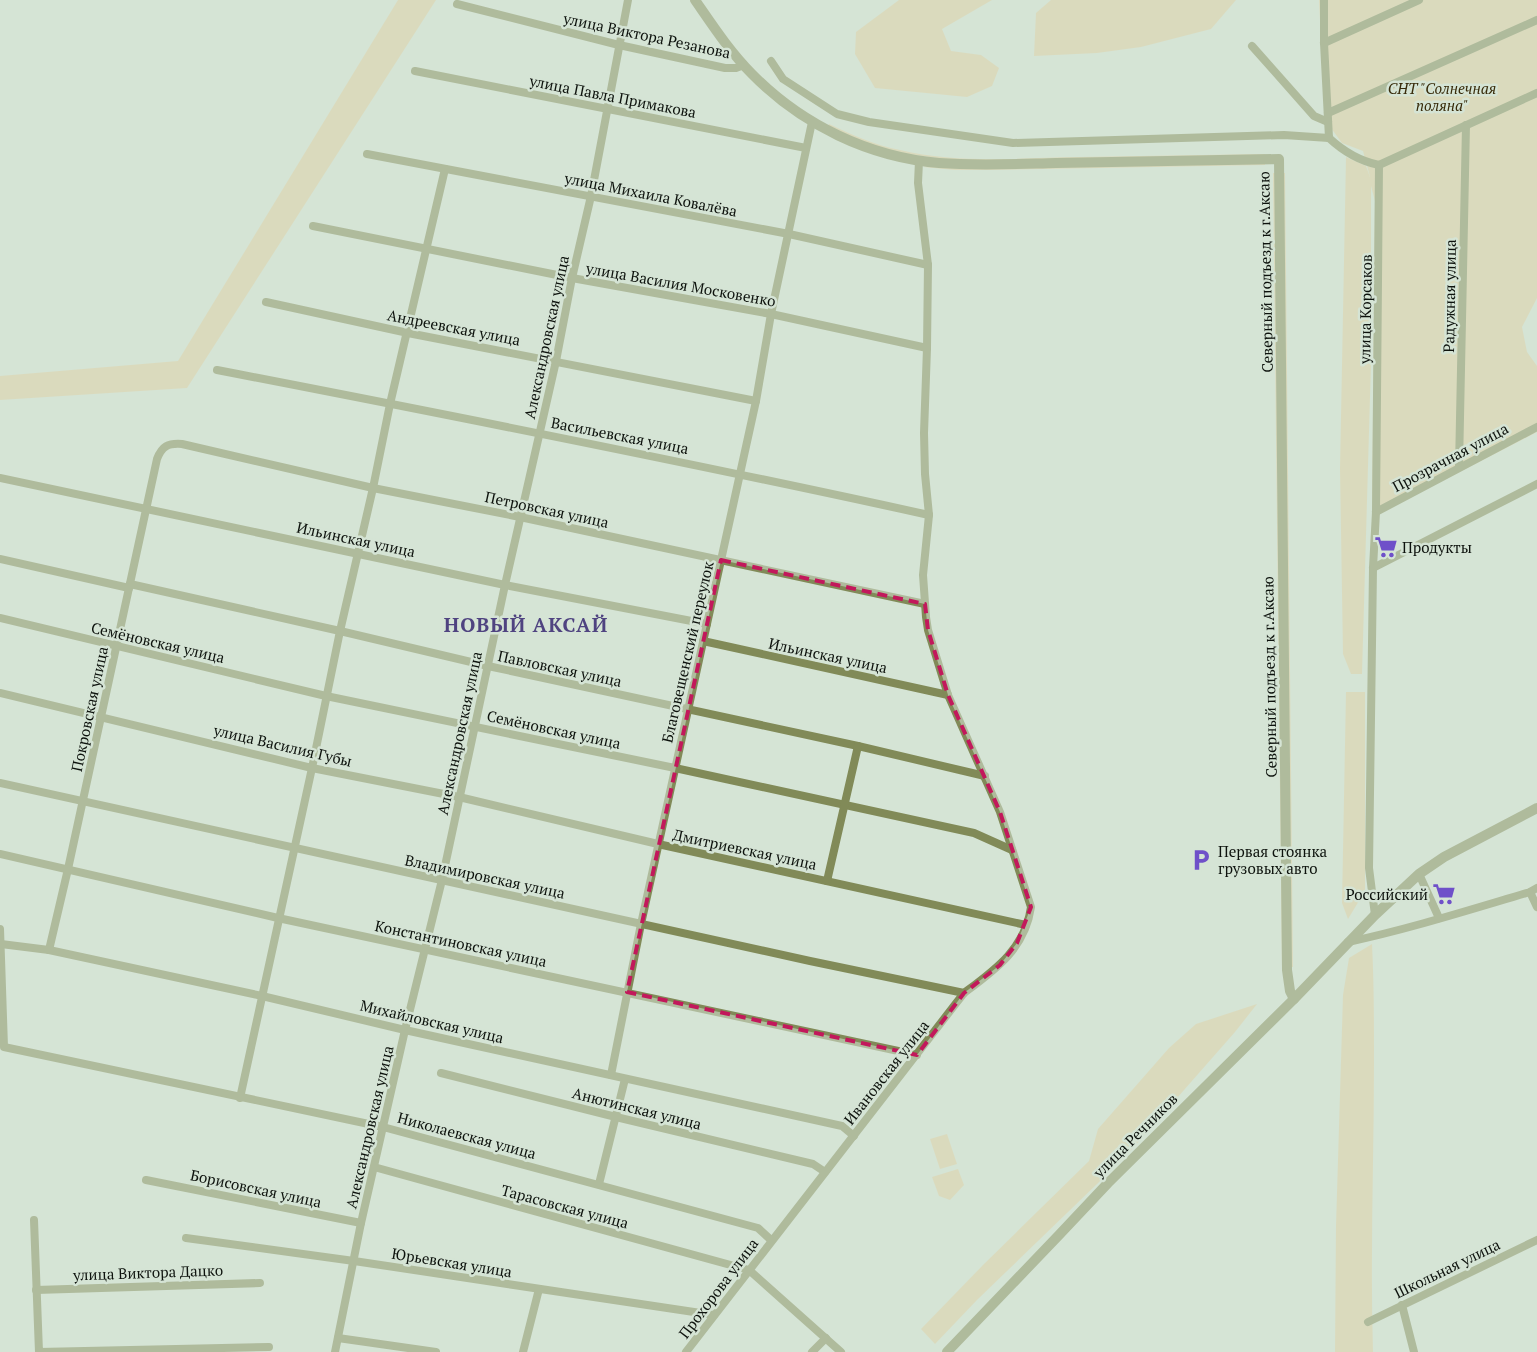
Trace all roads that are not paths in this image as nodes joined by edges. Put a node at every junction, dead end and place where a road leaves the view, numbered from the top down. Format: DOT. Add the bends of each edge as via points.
graph roads {
  1 [pos="628,0"];
  2 [pos="695,0"];
  3 [pos="1324,0"];
  4 [pos="1419,0"];
  5 [pos="457,4"];
  6 [pos="1537,20"];
  7 [pos="1324,43"];
  8 [pos="619,45"];
  9 [pos="1252,46"];
  10 [pos="771,61"];
  11 [pos="744,65"];
  12 [pos="414,71"];
  13 [pos="1537,93"];
  14 [pos="607,109"];
  15 [pos="1328,113"];
  16 [pos="812,122"];
  17 [pos="1328,122"];
  18 [pos="1466,125"];
  19 [pos="1329,138"];
  20 [pos="806,148"];
  21 [pos="367,154"];
  22 [pos="919,160"];
  23 [pos="1379,165"];
  24 [pos="445,169"];
  25 [pos="591,196"];
  26 [pos="313,226"];
  27 [pos="788,234"];
  28 [pos="426,249"];
  29 [pos="928,265"];
  30 [pos="572,278"];
  31 [pos="266,302"];
  32 [pos="771,314"];
  33 [pos="408,333"];
  34 [pos="927,348"];
  35 [pos="556,361"];
  36 [pos="217,370"];
  37 [pos="756,401"];
  38 [pos="390,404"];
  39 [pos="1537,427"];
  40 [pos="540,433"];
  41 [pos="164,446"];
  42 [pos="1459,467"];
  43 [pos="739,474"];
  44 [pos="0,478"];
  45 [pos="1537,484"];
  46 [pos="373,488"];
  47 [pos="147,510"];
  48 [pos="1376,512"];
  49 [pos="929,515"];
  50 [pos="520,517"];
  51 [pos="358,554"];
  52 [pos="0,560"];
  53 [pos="721,560"];
  54 [pos="1373,568"];
  55 [pos="505,585"];
  56 [pos="130,586"];
  57 [pos="925,604"];
  58 [pos="0,618"];
  59 [pos="706,624"];
  60 [pos="340,631"];
  61 [pos="703,642"];
  62 [pos="116,646"];
  63 [pos="488,666"];
  64 [pos="0,693"];
  65 [pos="948,695"];
  66 [pos="326,696"];
  67 [pos="687,710"];
  68 [pos="101,716"];
  69 [pos="475,727"];
  70 [pos="858,746"];
  71 [pos="312,768"];
  72 [pos="675,768"];
  73 [pos="985,776"];
  74 [pos="0,783"];
  75 [pos="459,797"];
  76 [pos="83,802"];
  77 [pos="845,805"];
  78 [pos="1537,808"];
  79 [pos="658,844"];
  80 [pos="294,848"];
  81 [pos="1012,850"];
  82 [pos="0,854"];
  83 [pos="68,869"];
  84 [pos="1419,874"];
  85 [pos="442,880"];
  86 [pos="827,881"];
  87 [pos="1533,890"];
  88 [pos="1537,907"];
  89 [pos="1375,915"];
  90 [pos="278,918"];
  91 [pos="1439,918"];
  92 [pos="641,924"];
  93 [pos="1026,925"];
  94 [pos="0,929"];
  95 [pos="1348,942"];
  96 [pos="1,944"];
  97 [pos="48,950"];
  98 [pos="426,950"];
  99 [pos="627,992"];
  100 [pos="964,993"];
  101 [pos="262,996"];
  102 [pos="1294,999"];
  103 [pos="405,1030"];
  104 [pos="917,1055"];
  105 [pos="441,1073"];
  106 [pos="611,1075"];
  107 [pos="625,1079"];
  108 [pos="240,1098"];
  109 [pos="616,1117"];
  110 [pos="383,1127"];
  111 [pos="854,1136"];
  112 [pos="374,1168"];
  113 [pos="825,1172"];
  114 [pos="146,1180"];
  115 [pos="599,1184"];
  116 [pos="34,1220"];
  117 [pos="361,1223"];
  118 [pos="186,1238"];
  119 [pos="771,1240"];
  120 [pos="1537,1240"];
  121 [pos="354,1261"];
  122 [pos="749,1270"];
  123 [pos="260,1282"];
  124 [pos="539,1289"];
  125 [pos="36,1290"];
  126 [pos="1402,1306"];
  127 [pos="714,1315"];
  128 [pos="1368,1322"];
  129 [pos="338,1338"];
  130 [pos="826,1338"];
  131 [pos="269,1346"];
  132 [pos="335,1352"];
  133 [pos="436,1352"];
  134 [pos="523,1352"];
  135 [pos="686,1352"];
  136 [pos="812,1352"];
  137 [pos="841,1352"];
  138 [pos="947,1352"];
  139 [pos="1414,1352"];
  1 -- 8 [label="street, Александровская улица"];
  2 -- 11 [label="street, Северный подъезд к г.Аксаю"];
  3 -- 7 [label="street"];
  4 -- 7 [label="street"];
  5 -- 8 [label="street, улица Виктора Резанова"];
  6 -- 15 [label="street"];
  7 -- 15 [label="street"];
  8 -- 11 [label="street, улица Виктора Резанова" via="725,68"];
  8 -- 14 [label="street, Александровская улица"];
  9 -- 17 [label="street" via="1314,116"];
  10 -- 19 [label="street" via="784,80 837,114 869,122 1013,144 1284,134"];
  11 -- 16 [label="street, Северный подъезд к г.Аксаю" via="766,88"];
  12 -- 14 [label="street, улица Павла Примакова"];
  13 -- 18 [label="street"];
  14 -- 20 [label="street, улица Павла Примакова"];
  14 -- 25 [label="street, Александровская улица"];
  15 -- 17 [label="street"];
  16 -- 20 [label="street, Благовещенский переулок"];
  16 -- 22 [label="street, Северный подъезд к г.Аксаю" via="865,147"];
  17 -- 19 [label="street"];
  18 -- 23 [label="street"];
  18 -- 42 [label="street, Радужная улица"];
  19 -- 23 [label="street" via="1358,159"];
  20 -- 27 [label="street, Благовещенский переулок"];
  21 -- 24 [label="street, улица Михаила Ковалёва"];
  22 -- 29 [label="street" via="918,183"];
  22 -- 102 [label="street, Северный подъезд к г.Аксаю" via="987,164 1279,159 1288,970"];
  23 -- 48 [label="street, улица Корсаков"];
  24 -- 25 [label="street, улица Михаила Ковалёва"];
  24 -- 28 [label="street"];
  25 -- 27 [label="street, улица Михаила Ковалёва"];
  25 -- 30 [label="street, Александровская улица"];
  26 -- 28 [label="street, улица Василия Московенко"];
  27 -- 29 [label="street, улица Михаила Ковалёва"];
  27 -- 32 [label="street, Благовещенский переулок"];
  28 -- 30 [label="street, улица Василия Московенко"];
  28 -- 33 [label="street"];
  29 -- 34 [label="street"];
  30 -- 32 [label="street, улица Василия Московенко"];
  30 -- 35 [label="street, Александровская улица"];
  31 -- 33 [label="street, Андреевская улица"];
  32 -- 34 [label="street, улица Василия Московенко"];
  32 -- 37 [label="street, Благовещенский переулок"];
  33 -- 35 [label="street, Андреевская улица"];
  33 -- 38 [label="street"];
  34 -- 49 [label="street" via="924,433"];
  35 -- 37 [label="street, Андреевская улица"];
  35 -- 40 [label="street, Александровская улица"];
  36 -- 38 [label="street, Васильевская улица"];
  37 -- 43 [label="street, Благовещенский переулок"];
  38 -- 40 [label="street, Васильевская улица"];
  38 -- 46 [label="street"];
  39 -- 42 [label="street, Прозрачная улица"];
  40 -- 43 [label="street, Васильевская улица"];
  40 -- 50 [label="street, Александровская улица"];
  41 -- 46 [label="street, Петровская улица" via="182,444"];
  41 -- 47 [label="street, Покровская улица" via="157,459"];
  42 -- 48 [label="street, Прозрачная улица"];
  43 -- 49 [label="street, Васильевская улица"];
  43 -- 53 [label="street, Благовещенский переулок"];
  44 -- 47 [label="street, Ильинская улица"];
  45 -- 54 [label="street"];
  46 -- 50 [label="street, Петровская улица"];
  46 -- 51 [label="street"];
  47 -- 51 [label="street, Ильинская улица"];
  47 -- 56 [label="street, Покровская улица"];
  48 -- 54 [label="street, улица Корсаков"];
  49 -- 57 [label="street" via="923,575"];
  50 -- 53 [label="street, Петровская улица"];
  50 -- 55 [label="street, Александровская улица"];
  51 -- 55 [label="street, Ильинская улица"];
  51 -- 60 [label="street"];
  52 -- 56 [label="street, Павловская улица"];
  53 -- 57 [label="street, Петровская улица"];
  53 -- 59 [label="street, Благовещенский переулок"];
  54 -- 89 [label="street, улица Корсаков" via="1369,868"];
  55 -- 59 [label="street, Ильинская улица"];
  55 -- 63 [label="street, Александровская улица"];
  56 -- 60 [label="street, Павловская улица"];
  56 -- 62 [label="street, Покровская улица"];
  57 -- 65 [label="street" via="928,630"];
  58 -- 62 [label="street, Семёновская улица"];
  59 -- 61 [label="street, Благовещенский переулок"];
  60 -- 63 [label="street, Павловская улица"];
  60 -- 66 [label="street"];
  61 -- 65 [label="street, Ильинская улица"];
  61 -- 67 [label="street, Благовещенский переулок"];
  62 -- 66 [label="street, Семёновская улица"];
  62 -- 68 [label="street, Покровская улица"];
  63 -- 67 [label="street, Павловская улица"];
  63 -- 69 [label="street, Александровская улица"];
  64 -- 68 [label="street"];
  65 -- 73 [label="street"];
  66 -- 69 [label="street, Семёновская улица"];
  66 -- 71 [label="street"];
  67 -- 70 [label="street, Павловская улица"];
  67 -- 72 [label="street, Благовещенский переулок"];
  68 -- 71 [label="street, улица Василия Губы"];
  68 -- 76 [label="street, Покровская улица"];
  69 -- 72 [label="street, Семёновская улица"];
  69 -- 75 [label="street, Александровская улица"];
  70 -- 73 [label="street, Павловская улица"];
  70 -- 77 [label="street"];
  71 -- 75 [label="street, улица Василия Губы"];
  71 -- 80 [label="street"];
  72 -- 77 [label="street, Семёновская улица"];
  72 -- 79 [label="street, Благовещенский переулок"];
  73 -- 81 [label="street"];
  74 -- 76 [label="street, Владимировская улица"];
  75 -- 79 [label="street, Дмитриевская улица"];
  75 -- 85 [label="street, Александровская улица"];
  76 -- 80 [label="street, Владимировская улица"];
  76 -- 83 [label="street, Покровская улица"];
  77 -- 81 [label="street, Семёновская улица" via="974,834"];
  77 -- 86 [label="street"];
  78 -- 84 [label="street, улица Речников" via="1444,857"];
  79 -- 86 [label="street, Дмитриевская улица"];
  79 -- 92 [label="street, Благовещенский переулок"];
  80 -- 85 [label="street, Владимировская улица"];
  80 -- 90 [label="street"];
  81 -- 93 [label="street" via="1030,907"];
  82 -- 83 [label="street, Константиновская улица"];
  83 -- 90 [label="street, Константиновская улица"];
  83 -- 97 [label="street, Покровская улица"];
  84 -- 89 [label="street, улица Речников"];
  84 -- 91 [label="street"];
  85 -- 92 [label="street, Владимировская улица"];
  85 -- 98 [label="street, Александровская улица"];
  86 -- 93 [label="street, Дмитриевская улица"];
  87 -- 88 [label="street"];
  87 -- 91 [label="street"];
  89 -- 95 [label="street, улица Речников"];
  90 -- 98 [label="street, Константиновская улица"];
  90 -- 101 [label="street"];
  91 -- 95 [label="street"];
  92 -- 99 [label="street, Благовещенский переулок"];
  92 -- 100 [label="street, Владимировская улица"];
  93 -- 100 [label="street, Ивановская улица" via="1000,965"];
  94 -- 96 [label="street"];
  95 -- 102 [label="street, улица Речников"];
  96 -- 97 [label="street, Михайловская улица"];
  96 -- 108 [label="street, Николаевская улица" via="4,1048"];
  97 -- 101 [label="street, Михайловская улица"];
  98 -- 99 [label="street, Константиновская улица"];
  98 -- 103 [label="street, Александровская улица"];
  99 -- 104 [label="street, Константиновская улица"];
  99 -- 106 [label="street, Благовещенский переулок"];
  100 -- 104 [label="street, Ивановская улица"];
  101 -- 103 [label="street, Михайловская улица"];
  101 -- 108 [label="street"];
  102 -- 138 [label="street, улица Речников" via="1108,1183"];
  103 -- 106 [label="street, Михайловская улица"];
  103 -- 110 [label="street, Александровская улица"];
  104 -- 111 [label="street, Ивановская улица"];
  105 -- 109 [label="street, Анютинская улица"];
  106 -- 107 [label="street, Михайловская улица"];
  107 -- 109 [label="street"];
  107 -- 111 [label="street, Михайловская улица" via="842,1126"];
  108 -- 110 [label="street, Николаевская улица"];
  109 -- 113 [label="street, Анютинская улица" via="813,1164"];
  109 -- 115 [label="street"];
  110 -- 112 [label="street, Александровская улица"];
  110 -- 115 [label="street, Николаевская улица"];
  111 -- 113 [label="street, Ивановская улица"];
  112 -- 117 [label="street, Александровская улица"];
  112 -- 122 [label="street, Тарасовская улица"];
  113 -- 119 [label="street, Ивановская улица"];
  114 -- 117 [label="street, Борисовская улица"];
  115 -- 119 [label="street, Николаевская улица" via="758,1228"];
  116 -- 125 [label="street"];
  117 -- 121 [label="street, Александровская улица"];
  118 -- 121 [label="street, Юрьевская улица"];
  119 -- 122 [label="street, Прохорова улица"];
  120 -- 126 [label="street, Школьная улица"];
  121 -- 124 [label="street, Юрьевская улица"];
  121 -- 129 [label="street, Александровская улица"];
  122 -- 127 [label="street, Прохорова улица"];
  122 -- 130 [label="street"];
  123 -- 125 [label="street, улица Виктора Дацко"];
  124 -- 127 [label="street, Юрьевская улица"];
  124 -- 134 [label="street"];
  125 -- 131 [label="street" via="39,1352"];
  126 -- 128 [label="street, Школьная улица"];
  126 -- 139 [label="street"];
  127 -- 135 [label="street, Прохорова улица"];
  129 -- 132 [label="street, Александровская улица"];
  129 -- 133 [label="street"];
  130 -- 136 [label="street"];
  130 -- 137 [label="street"];
}
